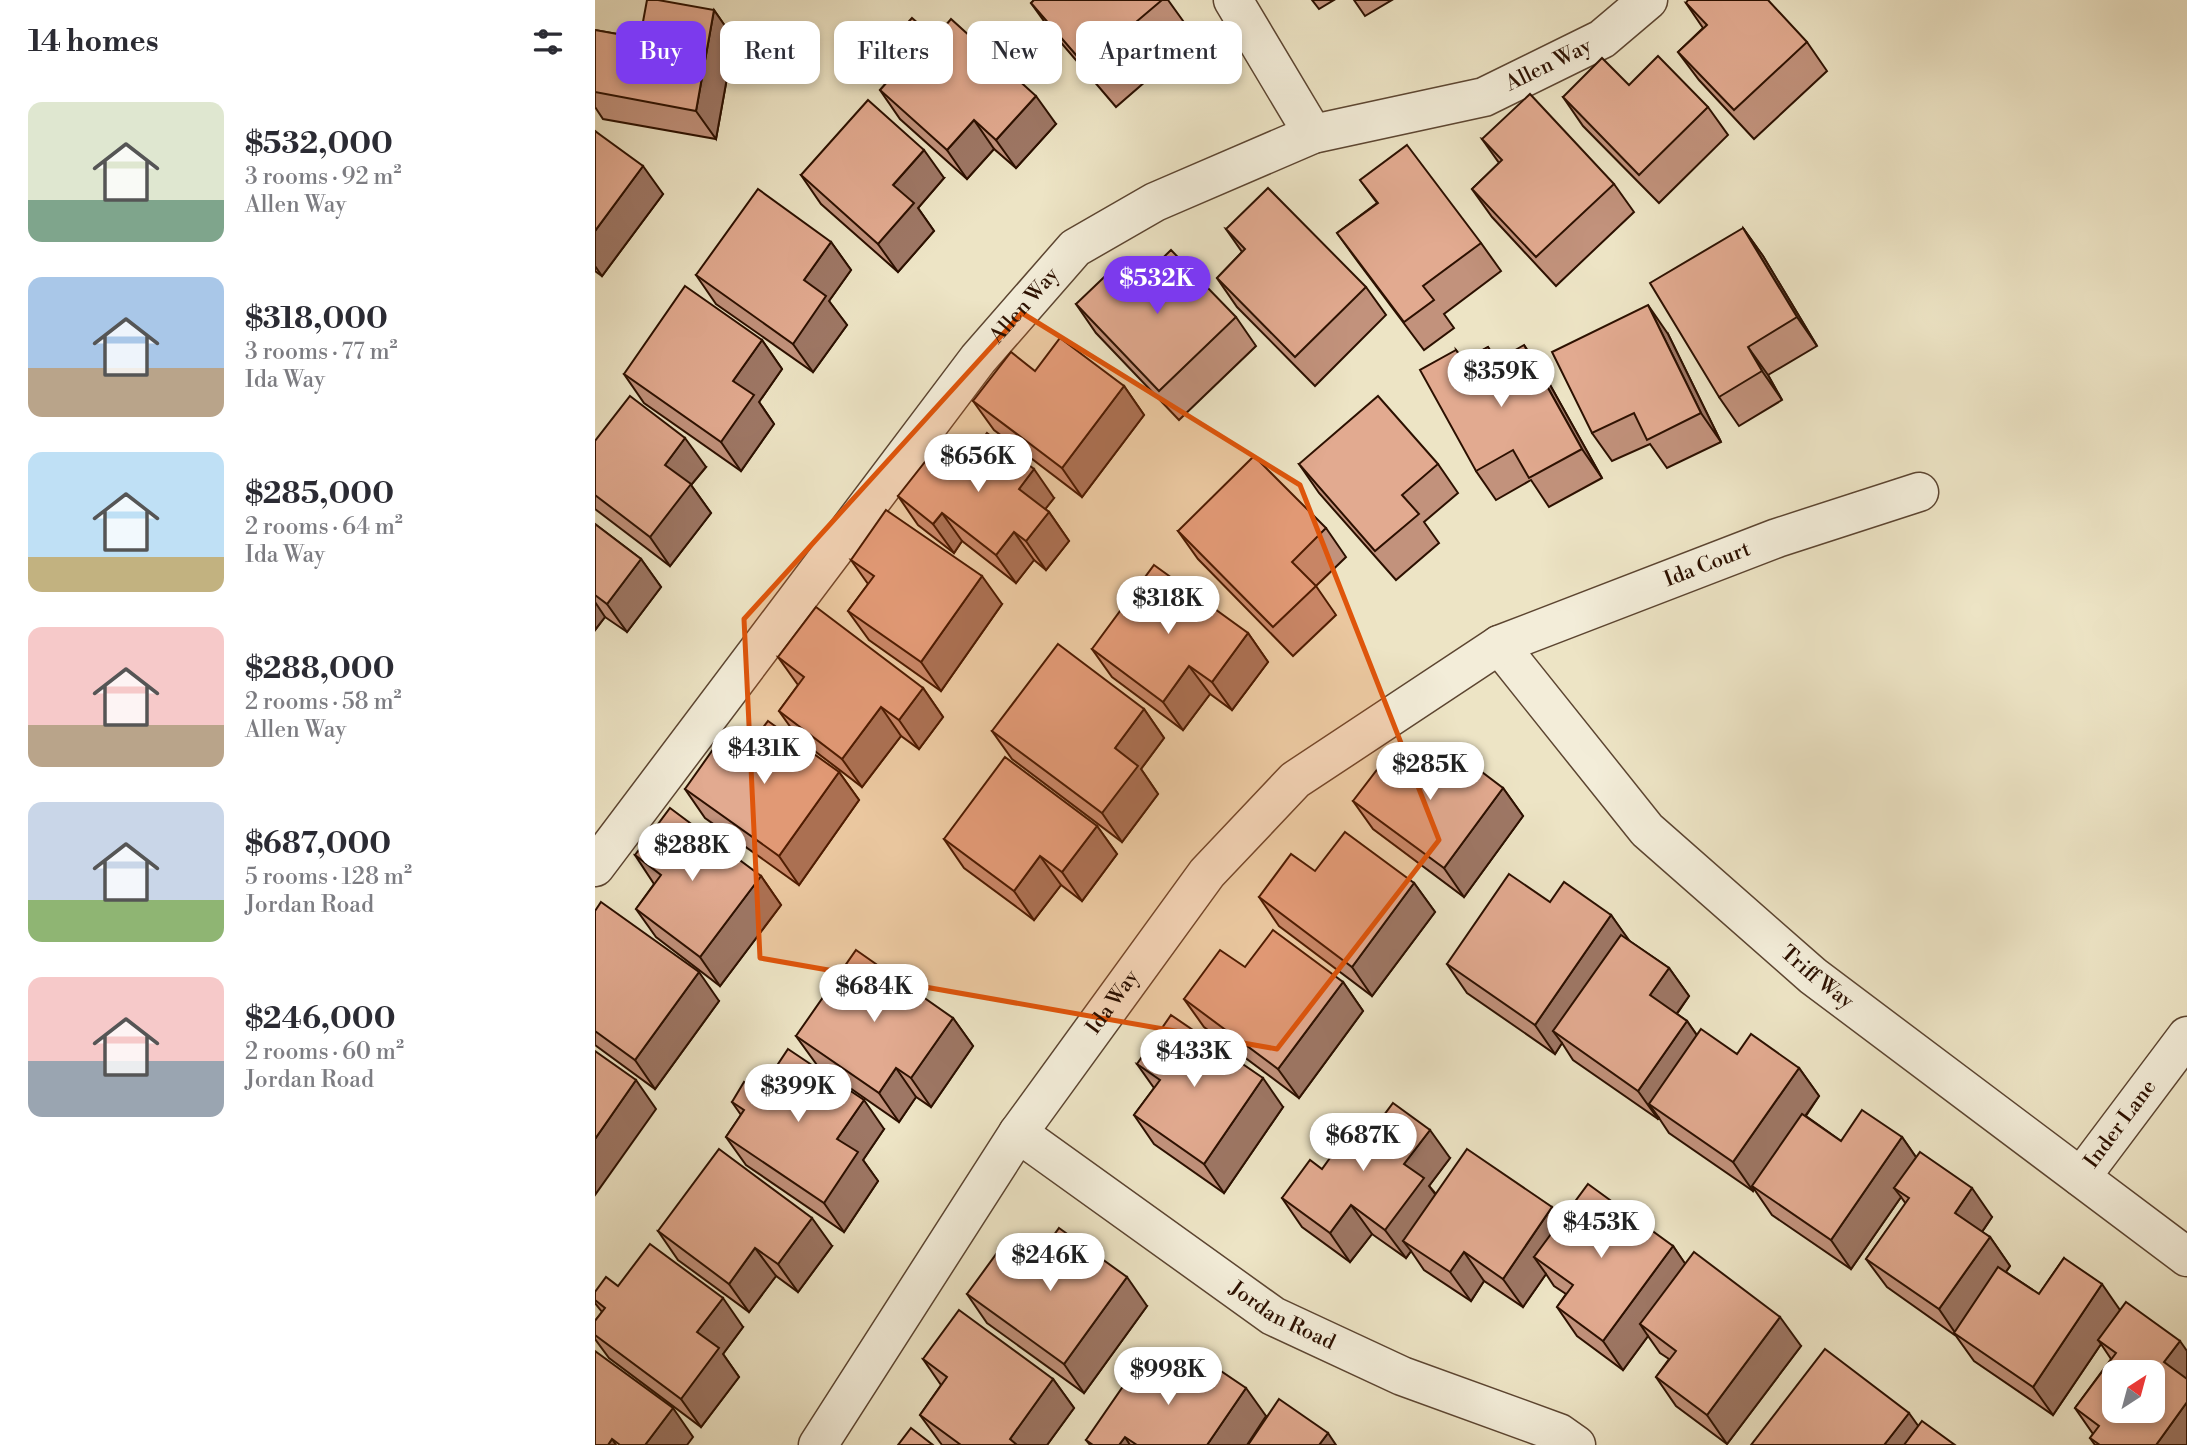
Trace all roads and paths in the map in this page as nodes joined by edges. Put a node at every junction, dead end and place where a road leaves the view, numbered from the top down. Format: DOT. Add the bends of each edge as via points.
graph roads {
  1 [pos="1233,0"];
  2 [pos="1648,0"];
  3 [pos="1313,134"];
  4 [pos="1919,492"];
  5 [pos="1499,645"];
  6 [pos="595,867"];
  7 [pos="2187,1036"];
  8 [pos="1018,1133"];
  9 [pos="2081,1177"];
  10 [pos="2187,1257"];
  11 [pos="818,1445"];
  12 [pos="1576,1445"];
  1 -- 3 [label="street"];
  2 -- 3 [label="street, Allen Way" via="1602,39 1484,97"];
  3 -- 6 [label="street, Allen Way" via="1155,202 1075,248 978,359"];
  4 -- 5 [label="street, Ida Court" via="1777,538"];
  5 -- 8 [label="street, Ida Way" via="1294,780 1207,873"];
  5 -- 9 [label="street, Triff Way" via="1647,830 1813,976"];
  7 -- 9 [label="street, Inder Lane"];
  8 -- 11 [label="street, Ida Way"];
  8 -- 12 [label="street, Jordan Road" via="1273,1316 1402,1376 1559,1433"];
  9 -- 10 [label="street, Triff Way"];
}
